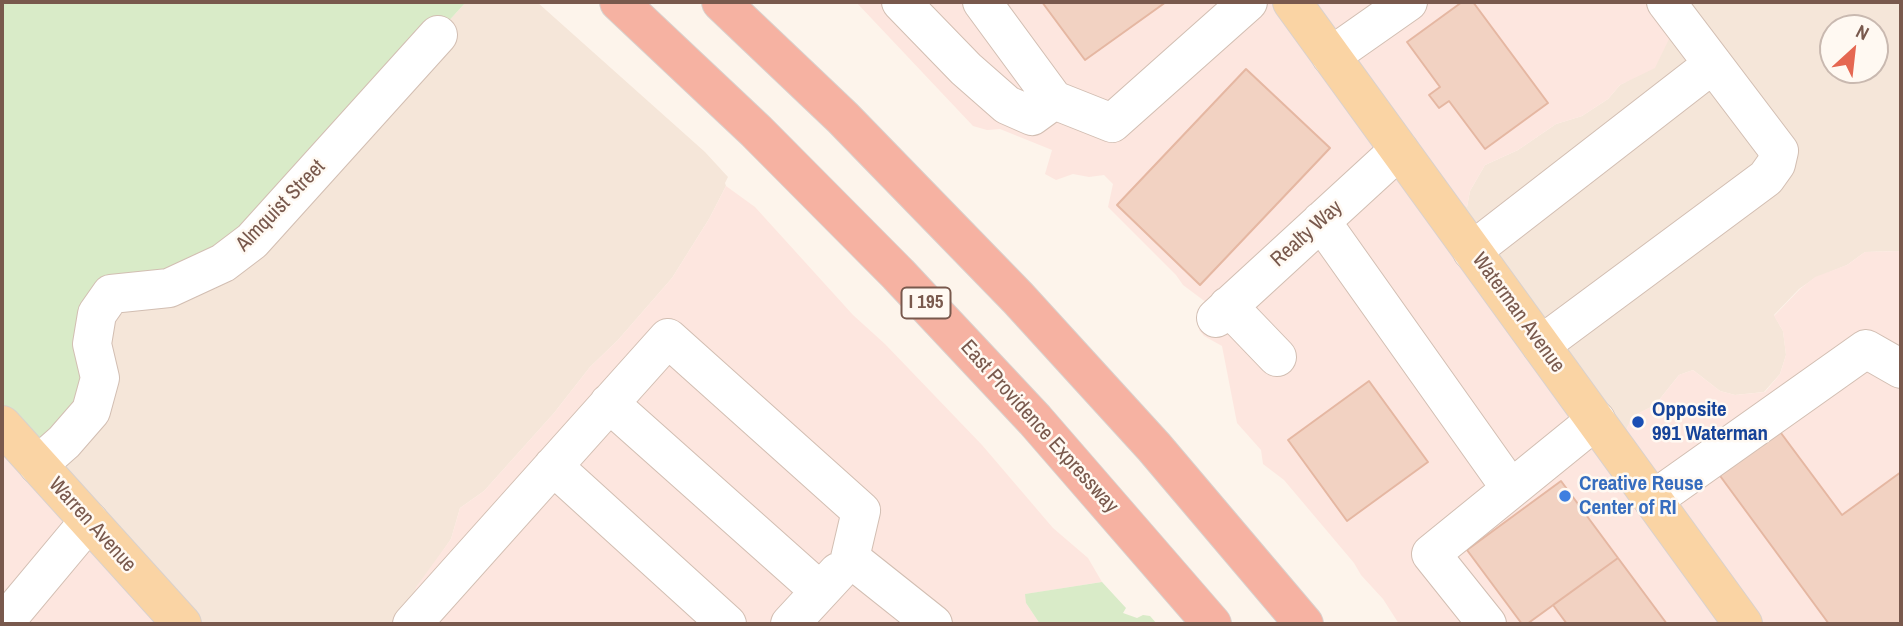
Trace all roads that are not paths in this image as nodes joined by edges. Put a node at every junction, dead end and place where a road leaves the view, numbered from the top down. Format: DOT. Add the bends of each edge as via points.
graph roads {
  1 [pos="619,2"];
  2 [pos="721,2"];
  3 [pos="901,2"];
  4 [pos="982,2"];
  5 [pos="1248,2"];
  6 [pos="1292,2"];
  7 [pos="1408,2"];
  8 [pos="1666,2"];
  9 [pos="438,35"];
  10 [pos="1331,56"];
  11 [pos="1713,64"];
  12 [pos="1054,100"];
  13 [pos="1399,150"];
  14 [pos="1321,221"];
  15 [pos="1472,251"];
  16 [pos="1541,345"];
  17 [pos="1277,357"];
  18 [pos="1901,369"];
  19 [pos="609,403"];
  20 [pos="1595,420"];
  21 [pos="2,425"];
  22 [pos="38,465"];
  23 [pos="553,466"];
  24 [pos="1511,489"];
  25 [pos="1653,500"];
  26 [pos="89,522"];
  27 [pos="850,558"];
  28 [pos="821,591"];
  29 [pos="907,616"];
  30 [pos="3,624"];
  31 [pos="182,624"];
  32 [pos="412,624"];
  33 [pos="727,624"];
  34 [pos="790,624"];
  35 [pos="1212,624"];
  36 [pos="1304,624"];
  37 [pos="1487,624"];
  38 [pos="1743,624"];
  1 -- 35 [label="highway, East Providence Expressway / I 195" via="756,131 924,301 1052,439"];
  2 -- 36 [label="highway" via="843,118 992,271 1154,447"];
  3 -- 12 [label="street" via="1007,105 1032,116"];
  4 -- 12 [label="street"];
  5 -- 12 [label="street" via="1112,123"];
  6 -- 10 [label="main road, Waterman Avenue"];
  7 -- 10 [label="street"];
  8 -- 11 [label="street"];
  9 -- 22 [label="street, Almquist Street" via="252,241 223,263 169,288 111,294 97,314 92,344 100,378 90,411"];
  10 -- 13 [label="main road, Waterman Avenue"];
  11 -- 15 [label="street"];
  11 -- 16 [label="street" via="1779,150 1776,164 1766,178"];
  13 -- 14 [label="street, Realty Way"];
  13 -- 15 [label="main road, Waterman Avenue"];
  14 -- 17 [label="street, Realty Way" via="1222,312"];
  14 -- 24 [label="street"];
  15 -- 16 [label="main road, Waterman Avenue"];
  16 -- 20 [label="main road, Waterman Avenue"];
  18 -- 25 [label="street" via="1866,349"];
  19 -- 23 [label="street"];
  19 -- 27 [label="street" via="668,338 861,511"];
  19 -- 28 [label="street"];
  20 -- 24 [label="street"];
  20 -- 25 [label="main road, Waterman Avenue"];
  21 -- 22 [label="main road, Warren Avenue"];
  22 -- 26 [label="main road, Warren Avenue"];
  23 -- 32 [label="street"];
  23 -- 33 [label="street"];
  24 -- 37 [label="street" via="1431,554"];
  25 -- 38 [label="main road, Waterman Avenue"];
  26 -- 30 [label="street"];
  26 -- 31 [label="main road, Warren Avenue"];
  27 -- 28 [label="street"];
  27 -- 29 [label="street"];
  28 -- 34 [label="street"];
}
